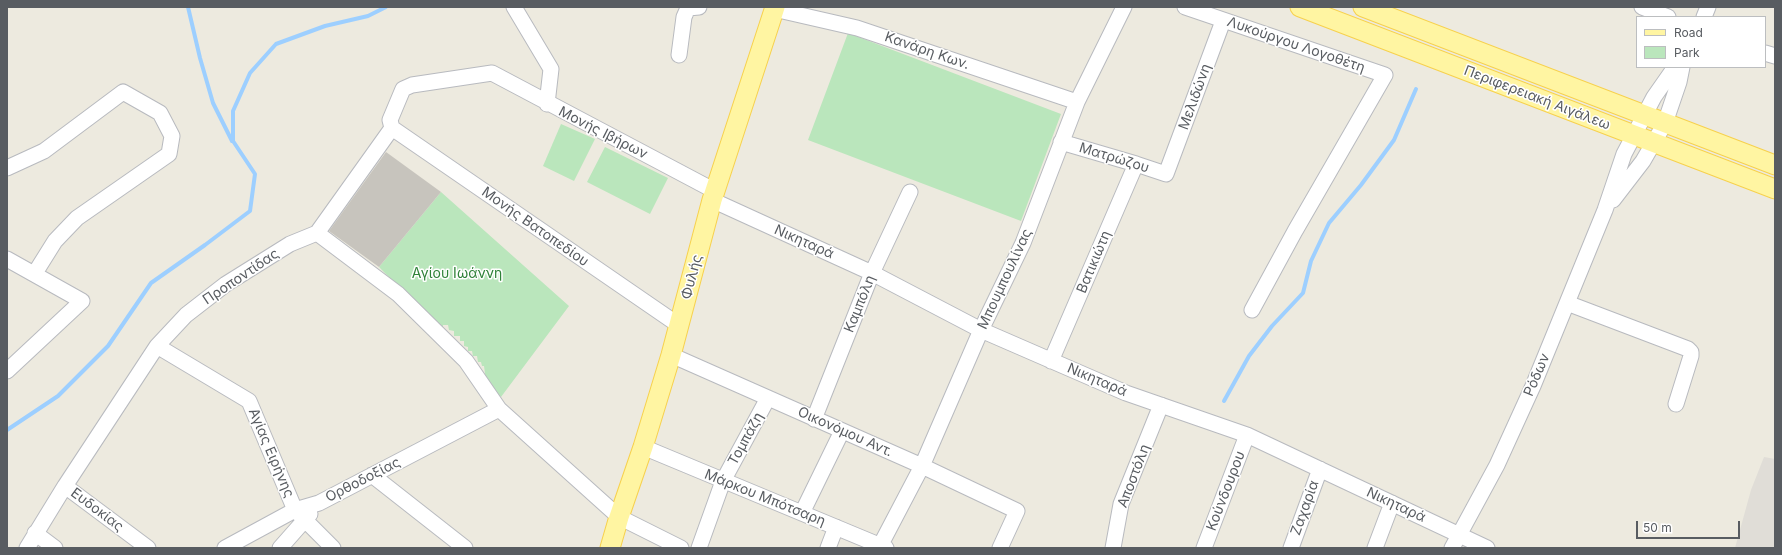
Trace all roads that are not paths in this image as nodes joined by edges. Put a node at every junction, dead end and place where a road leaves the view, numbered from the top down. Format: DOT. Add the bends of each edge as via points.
graph roads {
  1 [pos="514,7"];
  2 [pos="699,7"];
  3 [pos="1124,7"];
  4 [pos="1184,7"];
  5 [pos="1300,7"];
  6 [pos="1363,7"];
  7 [pos="1642,7"];
  8 [pos="774,8"];
  9 [pos="1665,16"];
  10 [pos="1223,20"];
  11 [pos="679,56"];
  12 [pos="1674,68"];
  13 [pos="1682,68"];
  14 [pos="1077,102"];
  15 [pos="547,104"];
  16 [pos="1644,115"];
  17 [pos="1665,123"];
  18 [pos="392,128"];
  19 [pos="1634,135"];
  20 [pos="1061,142"];
  21 [pos="1654,142"];
  22 [pos="1136,164"];
  23 [pos="1775,165"];
  24 [pos="7,168"];
  25 [pos="1166,174"];
  26 [pos="1775,189"];
  27 [pos="910,192"];
  28 [pos="714,196"];
  29 [pos="1605,210"];
  30 [pos="317,234"];
  31 [pos="7,258"];
  32 [pos="35,273"];
  33 [pos="872,273"];
  34 [pos="1567,303"];
  35 [pos="1252,310"];
  36 [pos="680,326"];
  37 [pos="981,330"];
  38 [pos="157,346"];
  39 [pos="671,354"];
  40 [pos="1051,361"];
  41 [pos="7,371"];
  42 [pos="768,398"];
  43 [pos="1676,404"];
  44 [pos="1161,405"];
  45 [pos="499,409"];
  46 [pos="814,419"];
  47 [pos="842,431"];
  48 [pos="1247,435"];
  49 [pos="643,447"];
  50 [pos="922,466"];
  51 [pos="1320,469"];
  52 [pos="372,475"];
  53 [pos="723,481"];
  54 [pos="65,486"];
  55 [pos="1392,503"];
  56 [pos="802,513"];
  57 [pos="300,516"];
  58 [pos="619,517"];
  59 [pos="836,527"];
  60 [pos="35,533"];
  61 [pos="1458,534"];
  62 [pos="882,547"];
  63 [pos="27,548"];
  64 [pos="55,548"];
  65 [pos="148,548"];
  66 [pos="225,548"];
  67 [pos="280,548"];
  68 [pos="333,548"];
  69 [pos="465,548"];
  70 [pos="610,548"];
  71 [pos="682,548"];
  72 [pos="700,548"];
  73 [pos="828,548"];
  74 [pos="1000,548"];
  75 [pos="1113,548"];
  76 [pos="1204,548"];
  77 [pos="1291,548"];
  78 [pos="1375,548"];
  79 [pos="1452,548"];
  80 [pos="1487,548"];
  1 -- 15 [label="street" via="552,69"];
  2 -- 11 [label="street" via="688,8 684,17"];
  3 -- 14 [label="street, Μπουμπουλίνας"];
  4 -- 10 [label="street, Λυκούργου Λογοθέτη"];
  5 -- 19 [label="main road, Περιφερειακή Αιγάλεω"];
  6 -- 16 [label="main road, Περιφερειακή Αιγάλεω"];
  7 -- 9 [label="street"];
  8 -- 14 [label="street, Κανάρη Κων." via="857,28"];
  8 -- 28 [label="main road, Φυλής"];
  10 -- 25 [label="street, Μελιδώνη"];
  10 -- 35 [label="street, Λυκούργου Λογοθέτη" via="1385,75"];
  12 -- 16 [label="street, Ρόδων"];
  13 -- 17 [label="street, Ρόδων"];
  14 -- 20 [label="street, Μπουμπουλίνας"];
  15 -- 18 [label="street, Μονής Ιβήρων" via="492,73 412,85 403,89 390,120"];
  15 -- 28 [label="street, Μονής Ιβήρων"];
  16 -- 17 [label="main road, Περιφερειακή Αιγάλεω"];
  16 -- 19 [label="street, Ρόδων"];
  17 -- 21 [label="street, Ρόδων"];
  17 -- 23 [label="main road, Περιφερειακή Αιγάλεω"];
  18 -- 30 [label="street"];
  18 -- 36 [label="street, Μονής Βατοπεδίου"];
  19 -- 21 [label="main road, Περιφερειακή Αιγάλεω"];
  19 -- 29 [label="street, Ρόδων" via="1624,154"];
  20 -- 22 [label="street, Ματρώζου"];
  20 -- 37 [label="street, Μπουμπουλίνας" via="1023,243"];
  21 -- 26 [label="main road, Περιφερειακή Αιγάλεω"];
  21 -- 29 [label="street, Ρόδων" via="1643,161"];
  22 -- 25 [label="street, Ματρώζου"];
  22 -- 40 [label="street, Βατικιώτη"];
  24 -- 32 [label="street" via="44,151 123,92 160,113 172,136 169,154 77,218 55,241"];
  27 -- 33 [label="street, Καμπόλη"];
  28 -- 33 [label="street, Νικηταρά"];
  28 -- 36 [label="main road, Φυλής"];
  29 -- 34 [label="street, Ρόδων"];
  30 -- 38 [label="street, Προποντίδας" via="290,244 226,284 186,314"];
  30 -- 45 [label="street" via="398,294 466,361"];
  31 -- 32 [label="street"];
  32 -- 41 [label="street" via="82,301"];
  33 -- 37 [label="street, Νικηταρά"];
  33 -- 46 [label="street, Καμπόλη"];
  34 -- 43 [label="street" via="1688,349 1691,356"];
  34 -- 61 [label="street, Ρόδων" via="1508,441"];
  36 -- 39 [label="main road, Φυλής"];
  37 -- 40 [label="street, Νικηταρά"];
  37 -- 50 [label="street, Μπουμπουλίνας"];
  38 -- 54 [label="street, Προποντίδας"];
  38 -- 57 [label="street, Αγίας Ειρήνης" via="249,401"];
  39 -- 42 [label="street, Οικονόμου Αντ."];
  39 -- 49 [label="main road, Φυλής"];
  40 -- 44 [label="street, Νικηταρά"];
  42 -- 46 [label="street, Οικονόμου Αντ."];
  42 -- 53 [label="street, Τομπάζη"];
  44 -- 48 [label="street, Νικηταρά"];
  44 -- 75 [label="street, Αποστόλη" via="1121,504"];
  45 -- 52 [label="street, Ορθοδοξίας"];
  45 -- 58 [label="street"];
  46 -- 47 [label="street, Οικονόμου Αντ."];
  47 -- 50 [label="street, Οικονόμου Αντ."];
  47 -- 56 [label="street"];
  48 -- 51 [label="street, Νικηταρά"];
  48 -- 76 [label="street, Κούνδουρου"];
  49 -- 53 [label="street, Μάρκου Μπότσαρη"];
  49 -- 58 [label="main road, Φυλής"];
  50 -- 62 [label="street, Μπουμπουλίνας"];
  50 -- 74 [label="street, Οικονόμου Αντ." via="1018,511"];
  51 -- 55 [label="street, Νικηταρά"];
  51 -- 77 [label="street, Ζαχαρία"];
  52 -- 57 [label="street, Ορθοδοξίας"];
  52 -- 69 [label="street"];
  53 -- 56 [label="street, Μάρκου Μπότσαρη"];
  53 -- 72 [label="street, Τομπάζη"];
  54 -- 60 [label="street, Προποντίδας"];
  54 -- 65 [label="street, Ευδοκίας"];
  55 -- 61 [label="street, Νικηταρά"];
  55 -- 78 [label="street"];
  56 -- 59 [label="street, Μάρκου Μπότσαρη"];
  57 -- 66 [label="street"];
  57 -- 67 [label="street"];
  57 -- 68 [label="street, Αγίας Ειρήνης"];
  58 -- 70 [label="main road, Φυλής"];
  58 -- 71 [label="street"];
  59 -- 62 [label="street, Μάρκου Μπότσαρη"];
  59 -- 73 [label="street"];
  60 -- 63 [label="street, Προποντίδας"];
  60 -- 64 [label="street"];
  61 -- 79 [label="street, Ρόδων"];
  61 -- 80 [label="street, Νικηταρά"];
}
